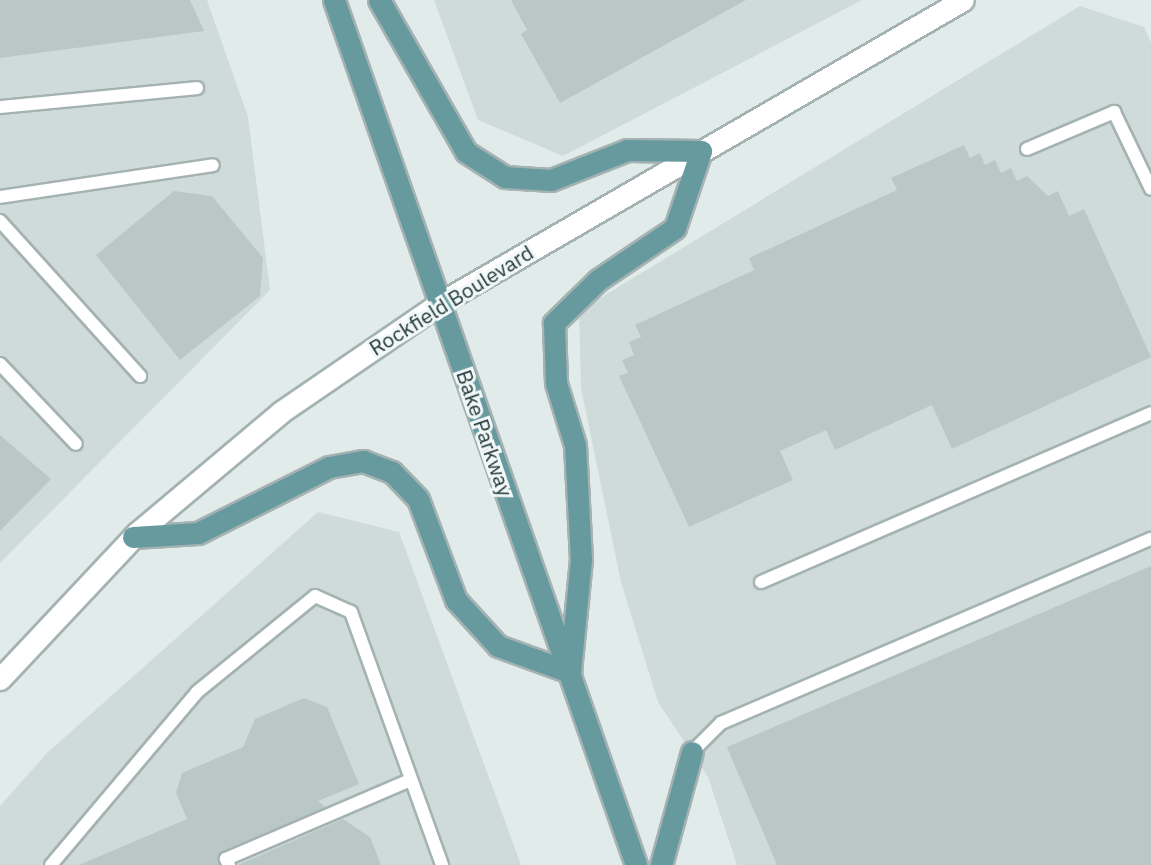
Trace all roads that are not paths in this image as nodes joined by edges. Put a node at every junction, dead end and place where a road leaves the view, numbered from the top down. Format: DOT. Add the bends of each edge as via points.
graph roads {
  1 [pos="334,0"];
  2 [pos="379,0"];
  3 [pos="963,0"];
  4 [pos="197,88"];
  5 [pos="0,107"];
  6 [pos="1027,149"];
  7 [pos="701,151"];
  8 [pos="213,165"];
  9 [pos="1151,189"];
  10 [pos="0,197"];
  11 [pos="0,221"];
  12 [pos="440,303"];
  13 [pos="0,364"];
  14 [pos="140,376"];
  15 [pos="1151,413"];
  16 [pos="76,444"];
  17 [pos="132,537"];
  18 [pos="1151,539"];
  19 [pos="761,582"];
  20 [pos="570,672"];
  21 [pos="0,679"];
  22 [pos="692,752"];
  23 [pos="408,781"];
  24 [pos="51,865"];
  25 [pos="229,865"];
  26 [pos="442,865"];
  27 [pos="636,865"];
  28 [pos="661,865"];
  1 -- 12 [label="main road, Bake Parkway"];
  2 -- 7 [label="main road" via="467,152 505,177 551,180 627,150"];
  3 -- 7 [label="main road, Rockfield Boulevard"];
  4 -- 5 [label="lane"];
  6 -- 9 [label="lane" via="1114,112"];
  7 -- 12 [label="main road, Rockfield Boulevard"];
  7 -- 20 [label="main road" via="675,228 598,280 554,323 556,383 575,445 581,559"];
  8 -- 10 [label="lane"];
  11 -- 14 [label="lane"];
  12 -- 17 [label="main road, Rockfield Boulevard" via="281,412"];
  12 -- 20 [label="main road, Bake Parkway"];
  13 -- 16 [label="lane"];
  15 -- 19 [label="lane"];
  17 -- 20 [label="main road" via="198,533 329,467 363,461 392,472 418,499 456,600 498,646"];
  17 -- 21 [label="main road, Rockfield Boulevard"];
  18 -- 22 [label="lane" via="721,723"];
  20 -- 27 [label="main road, Bake Parkway"];
  22 -- 28 [label="main road"];
  23 -- 24 [label="lane" via="351,612 315,596 197,692"];
  23 -- 25 [label="lane" via="226,859"];
  23 -- 26 [label="lane"];
}
